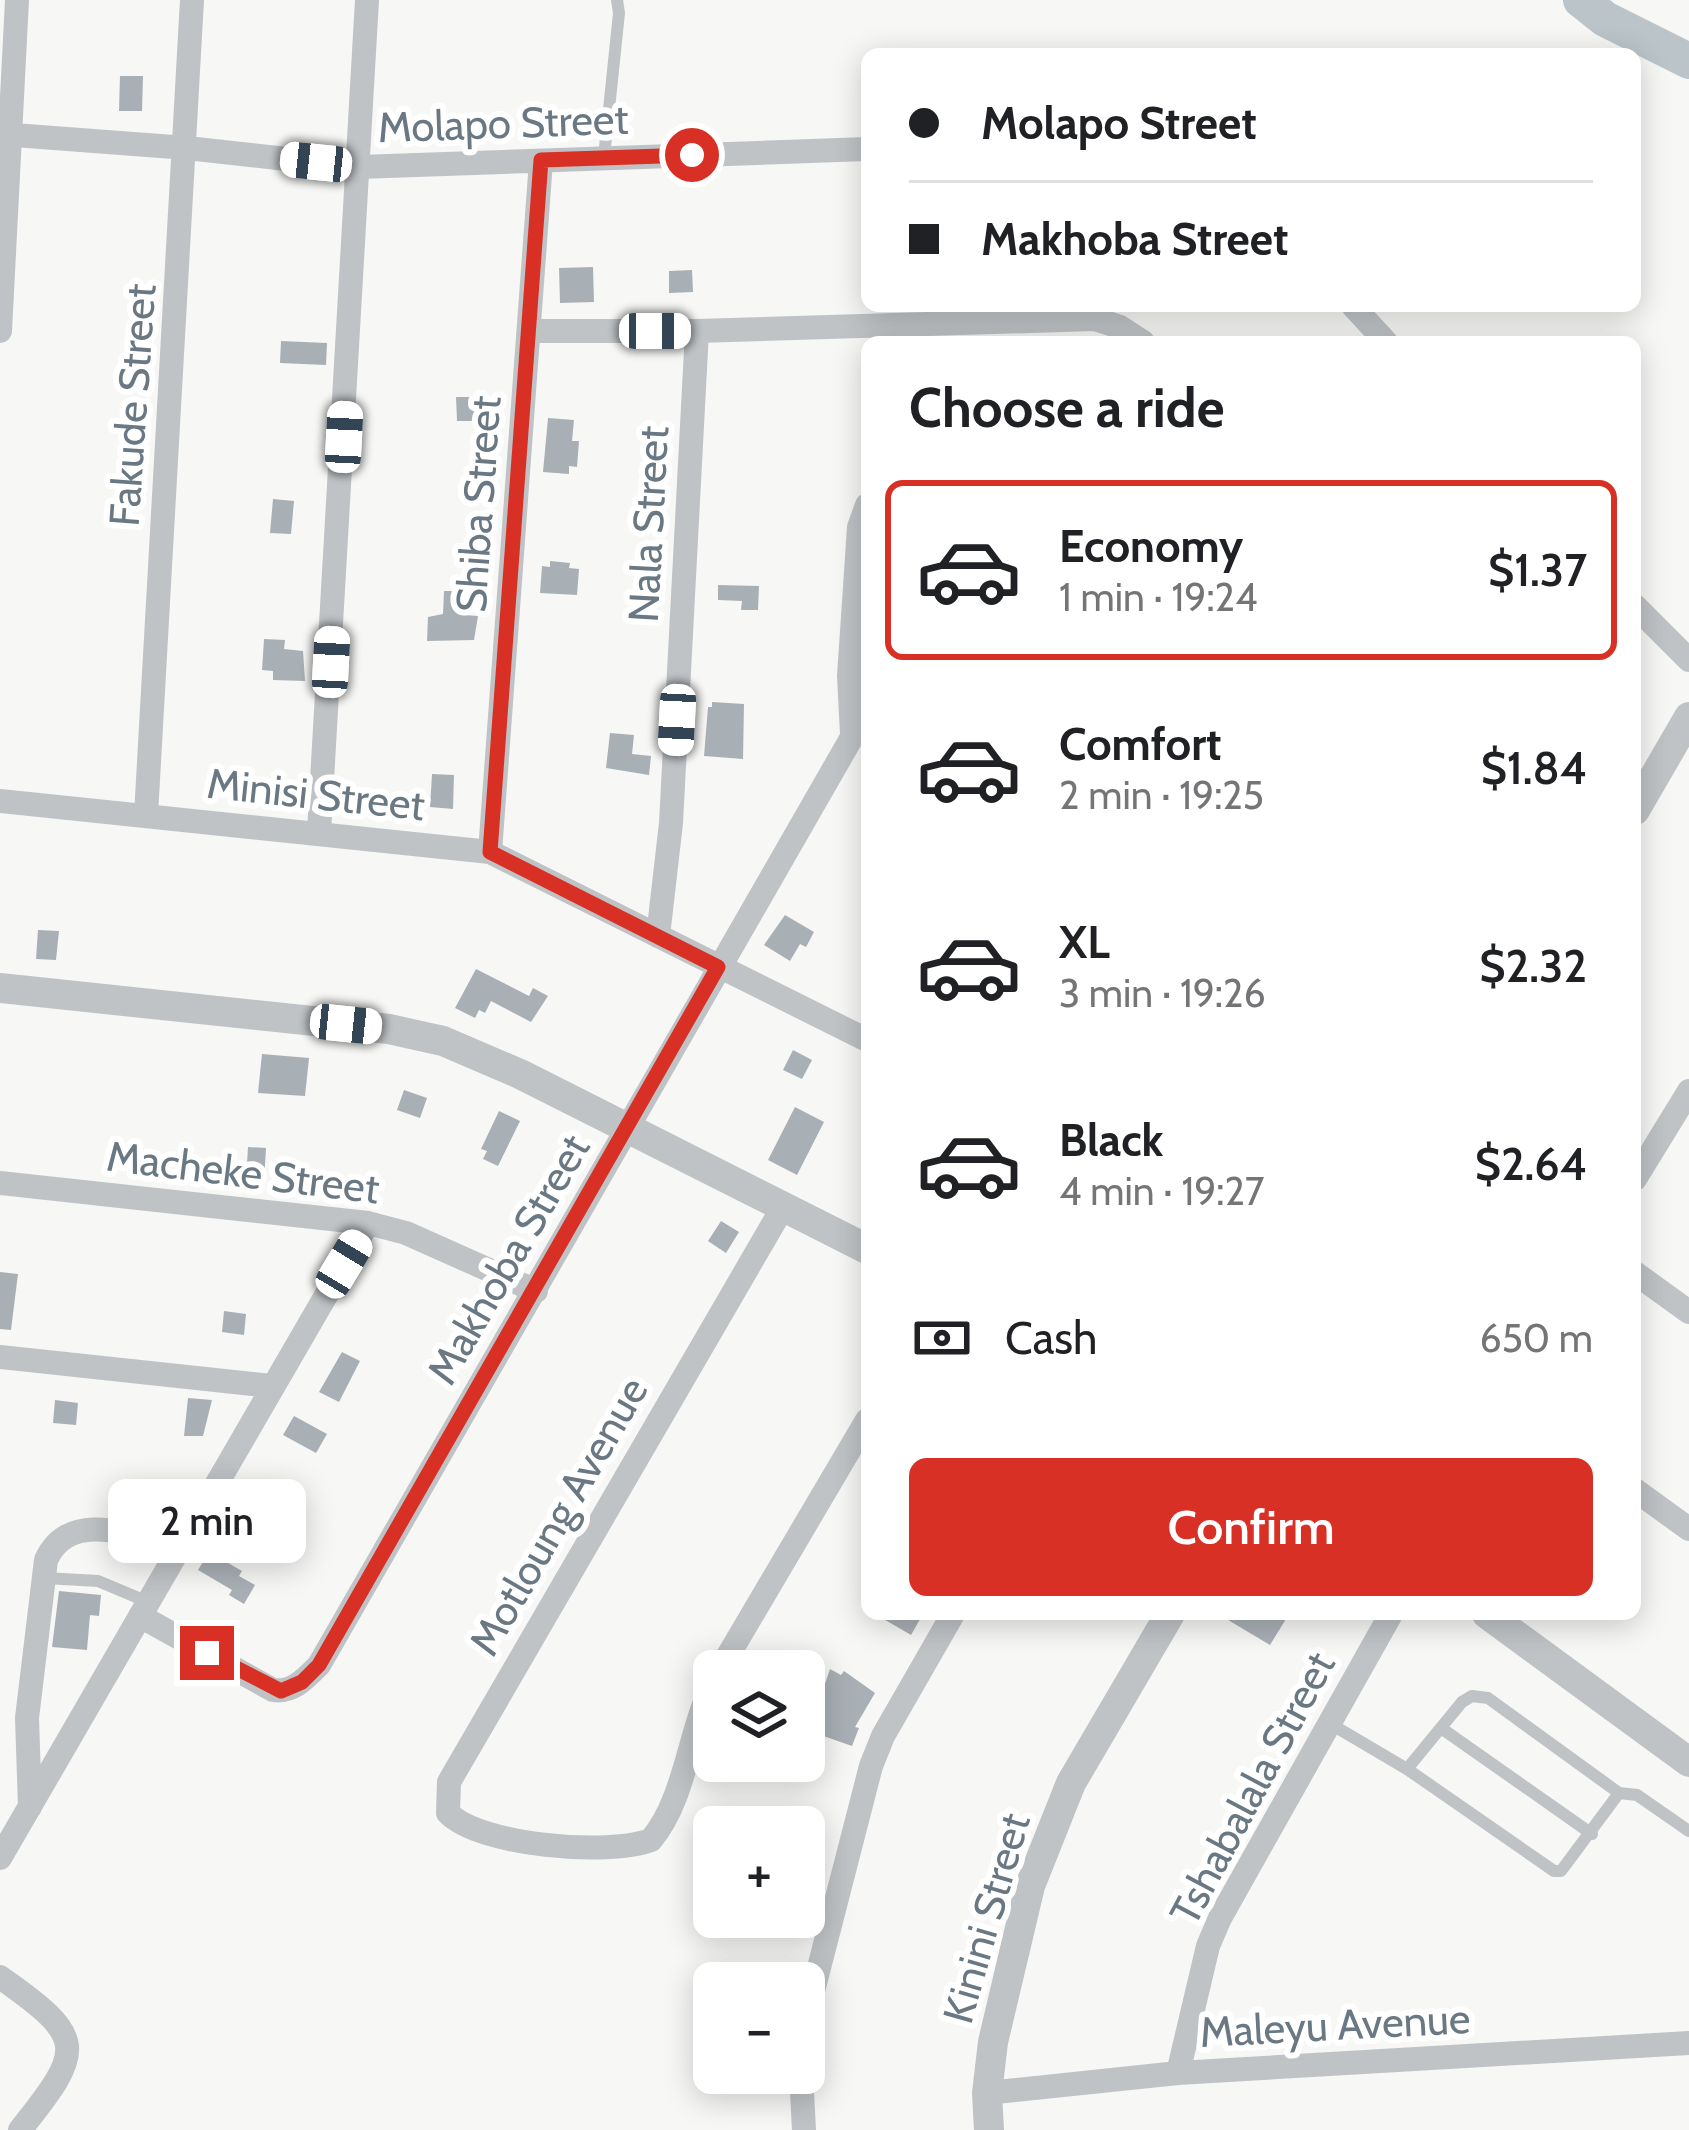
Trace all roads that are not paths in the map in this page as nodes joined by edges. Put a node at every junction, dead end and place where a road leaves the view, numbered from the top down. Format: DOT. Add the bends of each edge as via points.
graph roads {
  1 [pos="17,0"];
  2 [pos="192,0"];
  3 [pos="367,0"];
  4 [pos="617,0"];
  5 [pos="6,135"];
  6 [pos="187,148"];
  7 [pos="861,149"];
  8 [pos="604,158"];
  9 [pos="541,160"];
  10 [pos="359,167"];
  11 [pos="1099,312"];
  12 [pos="1358,312"];
  13 [pos="530,331"];
  14 [pos="697,331"];
  15 [pos="0,332"];
  16 [pos="1134,336"];
  17 [pos="1380,336"];
  18 [pos="861,522"];
  19 [pos="1641,612"];
  20 [pos="1689,659"];
  21 [pos="1689,717"];
  22 [pos="861,721"];
  23 [pos="852,737"];
  24 [pos="1641,800"];
  25 [pos="0,801"];
  26 [pos="146,814"];
  27 [pos="319,832"];
  28 [pos="490,852"];
  29 [pos="658,936"];
  30 [pos="718,967"];
  31 [pos="0,988"];
  32 [pos="861,1037"];
  33 [pos="1688,1093"];
  34 [pos="628,1126"];
  35 [pos="1641,1169"];
  36 [pos="0,1183"];
  37 [pos="783,1207"];
  38 [pos="368,1223"];
  39 [pos="861,1247"];
  40 [pos="1641,1278"];
  41 [pos="536,1291"];
  42 [pos="1689,1312"];
  43 [pos="0,1357"];
  44 [pos="271,1386"];
  45 [pos="861,1430"];
  46 [pos="1641,1494"];
  47 [pos="1689,1529"];
  48 [pos="179,1547"];
  49 [pos="44,1578"];
  50 [pos="144,1609"];
  51 [pos="950,1620"];
  52 [pos="1166,1620"];
  53 [pos="1388,1620"];
  54 [pos="1495,1620"];
  55 [pos="731,1650"];
  56 [pos="1329,1723"];
  57 [pos="1441,1728"];
  58 [pos="693,1735"];
  59 [pos="1689,1762"];
  60 [pos="1407,1768"];
  61 [pos="1619,1793"];
  62 [pos="30,1808"];
  63 [pos="1689,1831"];
  64 [pos="1592,1834"];
  65 [pos="0,1858"];
  66 [pos="820,1962"];
  67 [pos="0,1978"];
  68 [pos="1689,2043"];
  69 [pos="1178,2073"];
  70 [pos="987,2093"];
  71 [pos="802,2094"];
  72 [pos="20,2130"];
  73 [pos="804,2130"];
  74 [pos="989,2130"];
  1 -- 5 [label="street"];
  2 -- 6 [label="street, Fakude Street"];
  3 -- 10 [label="street"];
  4 -- 8 [label="lane"];
  5 -- 6 [label="street, Molapo Street"];
  5 -- 15 [label="street"];
  6 -- 10 [label="street, Molapo Street"];
  6 -- 26 [label="street, Fakude Street"];
  7 -- 8 [label="street, Molapo Street"];
  8 -- 9 [label="street, Molapo Street"];
  9 -- 10 [label="street, Molapo Street"];
  9 -- 13 [label="street, Shiba Street"];
  10 -- 27 [label="street"];
  11 -- 14 [label="street"];
  11 -- 16 [label="street"];
  12 -- 17 [label="street"];
  13 -- 14 [label="street"];
  13 -- 28 [label="street, Shiba Street"];
  14 -- 29 [label="street, Nala Street"];
  18 -- 23 [label="street"];
  19 -- 20 [label="street"];
  21 -- 24 [label="street"];
  22 -- 23 [label="street, Makhoba Street"];
  23 -- 30 [label="street, Makhoba Street"];
  25 -- 26 [label="street, Minisi Street"];
  26 -- 27 [label="street, Minisi Street"];
  27 -- 28 [label="street, Minisi Street"];
  28 -- 29 [label="street, Minisi Street"];
  29 -- 30 [label="street, Minisi Street"];
  30 -- 32 [label="street, Minisi Street"];
  30 -- 34 [label="street, Makhoba Street"];
  31 -- 34 [label="street" via="422,1036"];
  33 -- 35 [label="street"];
  34 -- 37 [label="street"];
  34 -- 41 [label="street, Makhoba Street"];
  36 -- 38 [label="street, Macheke Street"];
  37 -- 39 [label="street"];
  37 -- 58 [label="street, Motloung Avenue" via="449,1782 448,1813 459,1825 504,1839 614,1849 651,1840 675,1804"];
  38 -- 41 [label="street, Macheke Street"];
  38 -- 44 [label="street"];
  40 -- 42 [label="street"];
  41 -- 50 [label="street, Makhoba Street" via="302,1682 273,1690"];
  43 -- 44 [label="street"];
  44 -- 48 [label="street"];
  45 -- 55 [label="street"];
  46 -- 47 [label="street"];
  48 -- 49 [label="street" via="97,1528 75,1531 52,1548"];
  48 -- 50 [label="street"];
  49 -- 50 [label="lane" via="98,1581"];
  49 -- 62 [label="street" via="27,1718"];
  50 -- 62 [label="street"];
  51 -- 66 [label="street" via="871,1766"];
  52 -- 70 [label="street, Kinini Street" via="1070,1783 1046,1843 1019,1925"];
  53 -- 56 [label="street, Tshabalala Street"];
  54 -- 59 [label="street"];
  56 -- 60 [label="lane"];
  56 -- 69 [label="street, Tshabalala Street" via="1208,1946"];
  57 -- 60 [label="lane"];
  57 -- 61 [label="lane" via="1472,1696 1488,1698"];
  57 -- 64 [label="lane"];
  60 -- 64 [label="lane" via="1554,1871"];
  61 -- 63 [label="lane" via="1637,1795"];
  61 -- 64 [label="lane"];
  62 -- 65 [label="street"];
  67 -- 72 [label="street" via="60,2025 69,2047 60,2078"];
  68 -- 69 [label="street, Maleyu Avenue"];
  69 -- 70 [label="street, Maleyu Avenue"];
  70 -- 74 [label="street, Kinini Street"];
  71 -- 73 [label="street"];
}
